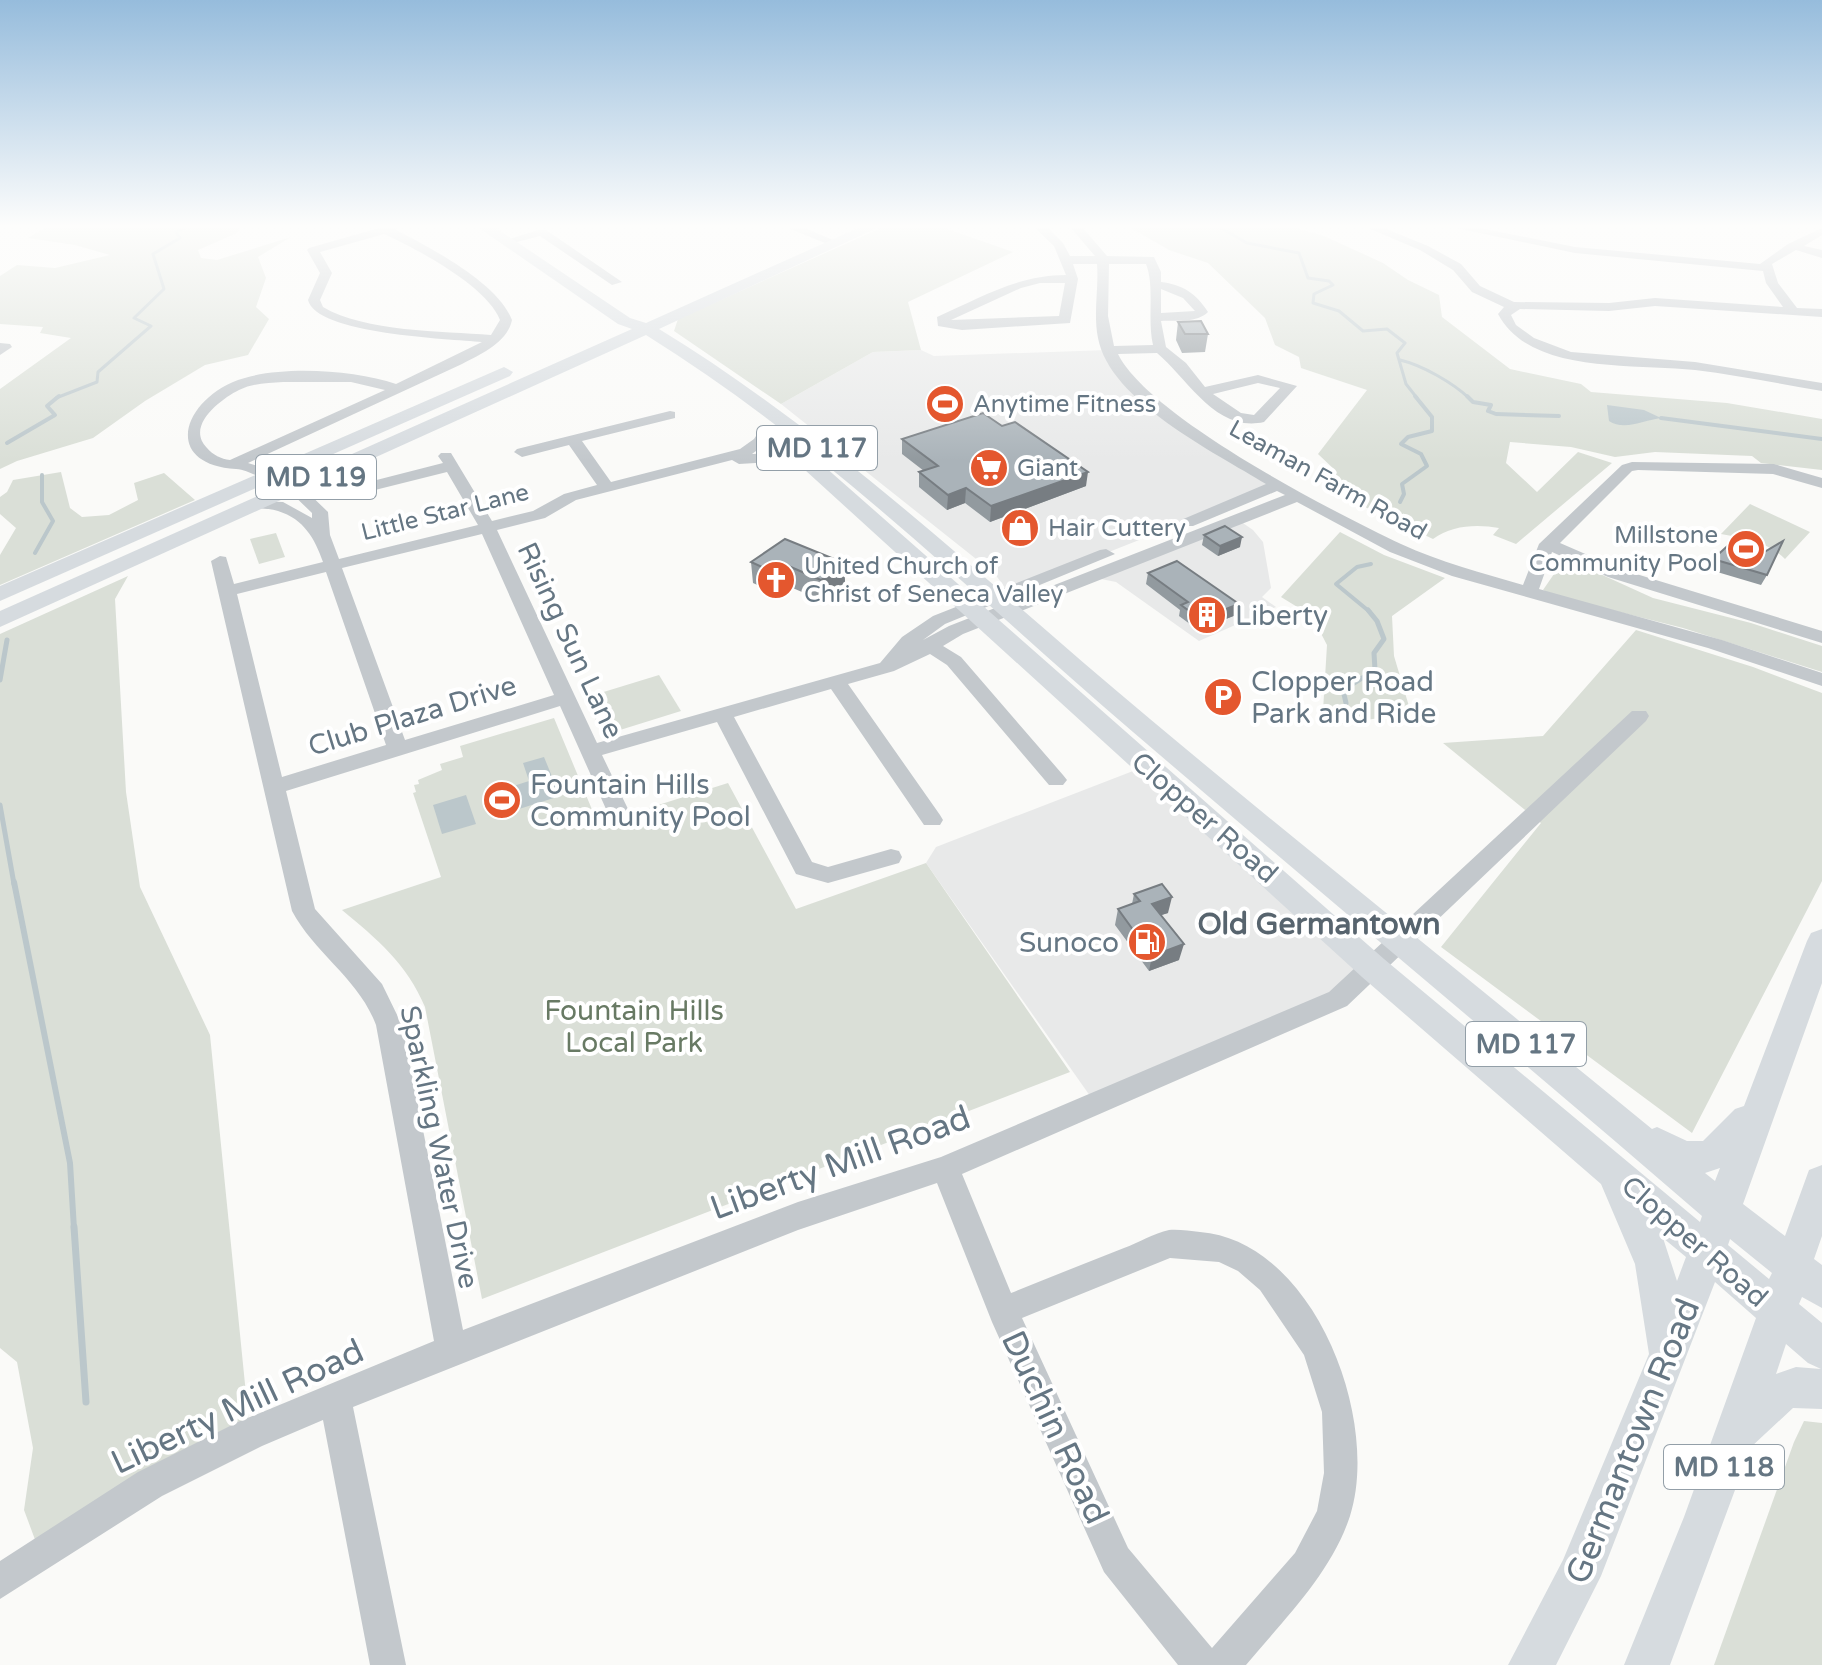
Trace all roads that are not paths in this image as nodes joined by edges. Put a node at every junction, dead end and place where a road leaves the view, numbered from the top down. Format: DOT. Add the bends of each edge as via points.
graph roads {
  1 [pos="316,306"];
  2 [pos="498,306"];
  3 [pos="601,306"];
  4 [pos="680,306"];
  5 [pos="684,306"];
  6 [pos="973,306"];
  7 [pos="1069,306"];
  8 [pos="1103,306"];
  9 [pos="1155,306"];
  10 [pos="1198,306"];
  11 [pos="1512,306"];
  12 [pos="1621,306"];
  13 [pos="1712,306"];
  14 [pos="1790,306"];
  15 [pos="1793,311"];
  16 [pos="1822,313"];
  17 [pos="1155,317"];
  18 [pos="634,329"];
  19 [pos="493,339"];
  20 [pos="1160,349"];
  21 [pos="1108,350"];
  22 [pos="1822,387"];
  23 [pos="397,389"];
  24 [pos="1202,392"];
  25 [pos="670,415"];
  26 [pos="767,430"];
  27 [pos="573,439"];
  28 [pos="522,452"];
  29 [pos="803,457"];
  30 [pos="718,461"];
  31 [pos="228,466"];
  32 [pos="272,475"];
  33 [pos="1822,483"];
  34 [pos="1278,485"];
  35 [pos="293,487"];
  36 [pos="363,488"];
  37 [pos="607,488"];
  38 [pos="236,491"];
  39 [pos="1297,496"];
  40 [pos="258,504"];
  41 [pos="487,527"];
  42 [pos="322,535"];
  43 [pos="1549,544"];
  44 [pos="220,561"];
  45 [pos="334,564"];
  46 [pos="227,591"];
  47 [pos="1529,593"];
  48 [pos="0,594"];
  49 [pos="1003,604"];
  50 [pos="977,614"];
  51 [pos="0,620"];
  52 [pos="1822,637"];
  53 [pos="919,644"];
  54 [pos="1822,680"];
  55 [pos="837,683"];
  56 [pos="568,697"];
  57 [pos="724,716"];
  58 [pos="1639,716"];
  59 [pos="398,749"];
  60 [pos="592,751"];
  61 [pos="1056,780"];
  62 [pos="273,787"];
  63 [pos="617,809"];
  64 [pos="932,820"];
  65 [pos="891,857"];
  66 [pos="1402,940"];
  67 [pos="1822,941"];
  68 [pos="1373,968"];
  69 [pos="1764,1097"];
  70 [pos="1610,1115"];
  71 [pos="1595,1154"];
  72 [pos="945,1168"];
  73 [pos="1822,1182"];
  74 [pos="1723,1211"];
  75 [pos="1708,1253"];
  76 [pos="1808,1278"];
  77 [pos="1003,1311"];
  78 [pos="1778,1313"];
  79 [pos="1822,1349"];
  80 [pos="451,1350"];
  81 [pos="1667,1359"];
  82 [pos="1822,1389"];
  83 [pos="335,1398"];
  84 [pos="1734,1439"];
  85 [pos="0,1581"];
  86 [pos="388,1665"];
  87 [pos="1202,1665"];
  88 [pos="1222,1665"];
  89 [pos="1531,1665"];
  90 [pos="1647,1665"];
  1 -- 19 [label="street" via="330,316 361,323"];
  2 -- 19 [label="street" via="507,322"];
  3 -- 18 [label="main road, Clopper Road / MD 117"];
  4 -- 18 [label="main road, MD 119"];
  5 -- 18 [label="main road, MD 119"];
  6 -- 7 [label="street" via="943,323 1065,320"];
  8 -- 21 [label="street, Leaman Farm Road"];
  9 -- 17 [label="street"];
  10 -- 17 [label="street" via="1202,312 1198,315"];
  11 -- 12 [label="street"];
  11 -- 22 [label="street" via="1504,314 1511,327 1554,353 1695,366"];
  13 -- 15 [label="street"];
  14 -- 15 [label="street"];
  15 -- 16 [label="street"];
  17 -- 20 [label="street"];
  18 -- 26 [label="main road, Clopper Road / MD 117"];
  18 -- 32 [label="main road, MD 119"];
  18 -- 35 [label="main road, MD 119"];
  18 -- 49 [label="main road, Clopper Road / MD 117" via="717,372 868,486"];
  19 -- 23 [label="street"];
  20 -- 21 [label="street"];
  20 -- 24 [label="street"];
  21 -- 34 [label="street, Leaman Farm Road" via="1121,374 1173,420"];
  23 -- 31 [label="street"];
  23 -- 31 [label="street" via="361,379 245,382 217,399 192,427 195,446"];
  24 -- 24 [label="street" via="1252,421 1290,386 1258,379"];
  25 -- 27 [label="street"];
  26 -- 29 [label="main road, Clopper Road / MD 117"];
  26 -- 30 [label="street, Little Star Lane" via="745,452"];
  27 -- 28 [label="street"];
  27 -- 37 [label="street"];
  29 -- 30 [label="street, Little Star Lane"];
  29 -- 50 [label="main road, Clopper Road / MD 117"];
  30 -- 37 [label="street, Little Star Lane"];
  31 -- 32 [label="street"];
  31 -- 38 [label="street" via="228,472 243,479 244,486"];
  32 -- 38 [label="main road, MD 119"];
  33 -- 43 [label="street" via="1774,469 1637,465 1627,468"];
  34 -- 39 [label="street, Leaman Farm Road"];
  34 -- 49 [label="street"];
  35 -- 40 [label="main road, MD 119"];
  35 -- 42 [label="street" via="320,512"];
  36 -- 41 [label="street, Rising Sun Lane" via="448,461"];
  37 -- 41 [label="street, Little Star Lane" via="570,497 539,515"];
  38 -- 48 [label="main road, MD 119"];
  39 -- 47 [label="street, Leaman Farm Road" via="1424,560"];
  39 -- 49 [label="street"];
  40 -- 42 [label="street" via="283,504"];
  40 -- 51 [label="main road, MD 119"];
  41 -- 45 [label="street, Little Star Lane"];
  41 -- 56 [label="street, Rising Sun Lane"];
  42 -- 45 [label="street"];
  43 -- 47 [label="street"];
  43 -- 52 [label="street" via="1628,578"];
  44 -- 46 [label="street, Sparkling Water Drive"];
  45 -- 46 [label="street, Little Star Lane"];
  45 -- 59 [label="street"];
  46 -- 62 [label="street, Sparkling Water Drive"];
  47 -- 54 [label="street, Leaman Farm Road" via="1715,644"];
  49 -- 50 [label="street"];
  49 -- 66 [label="main road, Clopper Road / MD 117"];
  50 -- 53 [label="street" via="956,630"];
  50 -- 68 [label="main road, Clopper Road / MD 117"];
  53 -- 55 [label="street" via="887,667"];
  53 -- 61 [label="street" via="954,661"];
  55 -- 57 [label="street"];
  55 -- 64 [label="street"];
  56 -- 59 [label="street, Club Plaza Drive"];
  56 -- 60 [label="street, Rising Sun Lane"];
  57 -- 60 [label="street"];
  57 -- 65 [label="street" via="804,868 828,875"];
  58 -- 66 [label="street, Liberty Mill Road"];
  59 -- 62 [label="street, Club Plaza Drive"];
  60 -- 63 [label="street, Rising Sun Lane"];
  62 -- 80 [label="street, Sparkling Water Drive" via="304,911 382,1003"];
  66 -- 68 [label="street, Liberty Mill Road"];
  66 -- 70 [label="main road, Clopper Road / MD 117"];
  67 -- 69 [label="main road, Germantown Road / MD 118"];
  68 -- 71 [label="main road, Clopper Road / MD 117"];
  68 -- 72 [label="street, Liberty Mill Road" via="1338,999"];
  69 -- 70 [label="main road" via="1721,1152 1695,1159 1668,1150"];
  69 -- 74 [label="main road, Germantown Road / MD 118"];
  70 -- 74 [label="main road, Clopper Road / MD 117"];
  71 -- 75 [label="main road, Clopper Road / MD 117"];
  71 -- 81 [label="main road" via="1640,1220 1665,1308"];
  72 -- 77 [label="street, Duchin Road"];
  72 -- 80 [label="street, Liberty Mill Road" via="798,1216"];
  73 -- 76 [label="main road, MD 118"];
  74 -- 75 [label="main road, Germantown Road / MD 118"];
  74 -- 76 [label="main road, Clopper Road / MD 117"];
  75 -- 78 [label="main road, Clopper Road / MD 117"];
  75 -- 81 [label="main road, Germantown Road / MD 118"];
  76 -- 78 [label="main road, MD 118"];
  77 -- 87 [label="street, Duchin Road" via="1116,1560"];
  77 -- 88 [label="street" via="1170,1244 1222,1248 1271,1280 1317,1347 1338,1412 1341,1473 1333,1515 1307,1565"];
  78 -- 79 [label="main road, Clopper Road / MD 117"];
  78 -- 84 [label="main road, MD 118"];
  80 -- 83 [label="street, Liberty Mill Road"];
  81 -- 89 [label="main road, Germantown Road / MD 118" via="1579,1576"];
  82 -- 84 [label="main road" via="1801,1384 1777,1393"];
  83 -- 85 [label="street, Liberty Mill Road" via="150,1484"];
  83 -- 86 [label="street"];
  84 -- 90 [label="main road, MD 118"];
}
